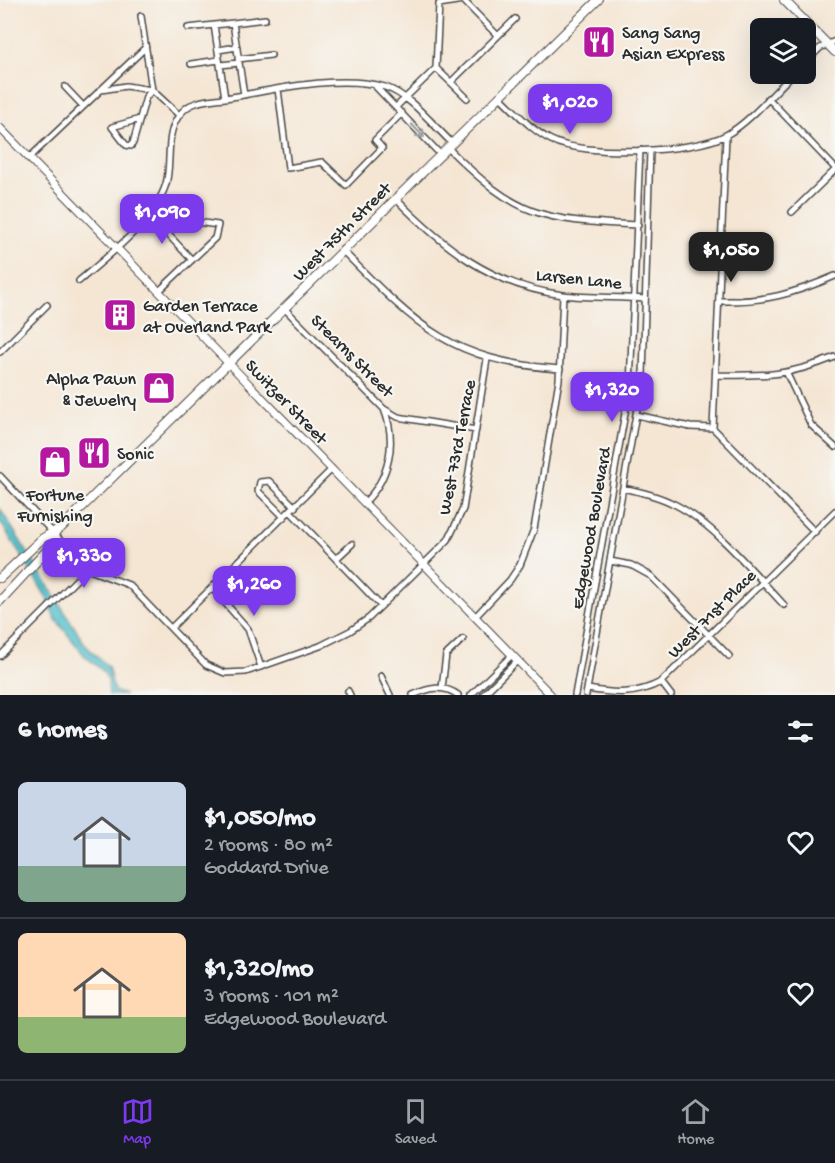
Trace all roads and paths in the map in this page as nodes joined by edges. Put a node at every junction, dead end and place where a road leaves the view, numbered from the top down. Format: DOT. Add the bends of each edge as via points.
graph roads {
  1 [pos="598,0"];
  2 [pos="784,0"];
  3 [pos="141,16"];
  4 [pos="265,18"];
  5 [pos="516,19"];
  6 [pos="233,23"];
  7 [pos="214,25"];
  8 [pos="188,28"];
  9 [pos="498,36"];
  10 [pos="831,43"];
  11 [pos="237,47"];
  12 [pos="145,48"];
  13 [pos="218,50"];
  14 [pos="835,52"];
  15 [pos="816,54"];
  16 [pos="271,55"];
  17 [pos="239,61"];
  18 [pos="220,62"];
  19 [pos="191,64"];
  20 [pos="436,68"];
  21 [pos="451,82"];
  22 [pos="783,84"];
  23 [pos="64,87"];
  24 [pos="376,87"];
  25 [pos="278,89"];
  26 [pos="100,90"];
  27 [pos="152,90"];
  28 [pos="244,95"];
  29 [pos="499,96"];
  30 [pos="225,98"];
  31 [pos="466,98"];
  32 [pos="768,98"];
  33 [pos="405,99"];
  34 [pos="83,106"];
  35 [pos="396,107"];
  36 [pos="402,113"];
  37 [pos="179,115"];
  38 [pos="140,118"];
  39 [pos="0,128"];
  40 [pos="726,136"];
  41 [pos="449,145"];
  42 [pos="640,150"];
  43 [pos="650,150"];
  44 [pos="440,154"];
  45 [pos="29,158"];
  46 [pos="835,169"];
  47 [pos="395,198"];
  48 [pos="151,211"];
  49 [pos="792,212"];
  50 [pos="638,225"];
  51 [pos="117,248"];
  52 [pos="342,250"];
  53 [pos="192,260"];
  54 [pos="835,276"];
  55 [pos="79,281"];
  56 [pos="159,291"];
  57 [pos="563,295"];
  58 [pos="635,298"];
  59 [pos="645,299"];
  60 [pos="719,302"];
  61 [pos="47,305"];
  62 [pos="284,308"];
  63 [pos="0,351"];
  64 [pos="835,357"];
  65 [pos="488,359"];
  66 [pos="229,362"];
  67 [pos="560,369"];
  68 [pos="787,374"];
  69 [pos="716,375"];
  70 [pos="384,408"];
  71 [pos="637,415"];
  72 [pos="713,428"];
  73 [pos="476,430"];
  74 [pos="835,447"];
  75 [pos="332,469"];
  76 [pos="0,477"];
  77 [pos="623,488"];
  78 [pos="364,503"];
  79 [pos="292,509"];
  80 [pos="835,511"];
  81 [pos="284,517"];
  82 [pos="815,532"];
  83 [pos="55,534"];
  84 [pos="352,544"];
  85 [pos="336,560"];
  86 [pos="610,561"];
  87 [pos="424,565"];
  88 [pos="87,569"];
  89 [pos="0,578"];
  90 [pos="763,583"];
  91 [pos="212,588"];
  92 [pos="0,601"];
  93 [pos="784,605"];
  94 [pos="381,606"];
  95 [pos="475,617"];
  96 [pos="171,628"];
  97 [pos="710,635"];
  98 [pos="463,639"];
  99 [pos="0,656"];
  100 [pos="729,656"];
  101 [pos="515,658"];
  102 [pos="261,667"];
  103 [pos="381,676"];
  104 [pos="661,682"];
  105 [pos="442,688"];
  106 [pos="587,692"];
  107 [pos="390,695"];
  108 [pos="413,695"];
  109 [pos="458,695"];
  110 [pos="471,695"];
  111 [pos="483,695"];
  112 [pos="551,695"];
  113 [pos="575,695"];
  114 [pos="671,695"];
  1 -- 29 [label="main road, West 75th Street"];
  2 -- 10 [label="main road"];
  3 -- 12 [label="street"];
  4 -- 6 [label="street"];
  5 -- 9 [label="street"];
  6 -- 7 [label="street"];
  6 -- 11 [label="street"];
  7 -- 8 [label="street"];
  7 -- 13 [label="street"];
  9 -- 20 [label="street" via="464,0 439,4"];
  9 -- 21 [label="street"];
  10 -- 14 [label="main road"];
  10 -- 15 [label="street"];
  11 -- 13 [label="street"];
  11 -- 17 [label="street"];
  12 -- 26 [label="street"];
  12 -- 27 [label="street"];
  13 -- 18 [label="street"];
  16 -- 17 [label="street"];
  17 -- 18 [label="street"];
  17 -- 28 [label="street"];
  18 -- 19 [label="street"];
  18 -- 30 [label="street"];
  20 -- 21 [label="street"];
  20 -- 33 [label="street"];
  21 -- 31 [label="street"];
  22 -- 32 [label="street"];
  23 -- 34 [label="street"];
  24 -- 25 [label="street" via="338,83"];
  24 -- 33 [label="street" via="385,87"];
  24 -- 35 [label="street"];
  25 -- 28 [label="street"];
  25 -- 36 [label="street" via="288,168 322,162 346,185 382,148 375,140"];
  26 -- 27 [label="street" via="126,86"];
  26 -- 34 [label="street"];
  27 -- 37 [label="street"];
  27 -- 38 [label="street"];
  28 -- 30 [label="street"];
  29 -- 41 [label="main road, West 75th Street"];
  29 -- 42 [label="street" via="536,131 563,145"];
  30 -- 37 [label="street" via="195,103"];
  32 -- 40 [label="street"];
  32 -- 46 [label="street"];
  33 -- 35 [label="street"];
  33 -- 41 [label="street"];
  34 -- 45 [label="street"];
  35 -- 36 [label="street"];
  36 -- 44 [label="street, one-way"];
  37 -- 48 [label="street" via="171,134 167,180"];
  38 -- 38 [label="street" via="133,143 126,145 112,128"];
  39 -- 45 [label="street, Switzer Street"];
  40 -- 43 [label="street" via="710,142"];
  40 -- 60 [label="street"];
  41 -- 44 [label="main road, West 75th Street"];
  41 -- 50 [label="street" via="494,191 530,211 572,222"];
  42 -- 43 [label="street"];
  42 -- 50 [label="street, Edgewood Boulevard"];
  43 -- 59 [label="street, Edgewood Boulevard"];
  44 -- 47 [label="main road, West 75th Street"];
  45 -- 51 [label="street, Switzer Street"];
  46 -- 49 [label="street"];
  47 -- 52 [label="main road, West 75th Street"];
  47 -- 57 [label="street, Larsen Lane" via="436,239 480,269 525,287"];
  48 -- 51 [label="street"];
  48 -- 53 [label="street"];
  48 -- 53 [label="street" via="167,218 218,225 215,238"];
  50 -- 58 [label="street, Edgewood Boulevard"];
  51 -- 55 [label="street"];
  51 -- 56 [label="street, Switzer Street"];
  52 -- 62 [label="main road, West 75th Street"];
  52 -- 65 [label="street" via="413,319 447,341"];
  53 -- 56 [label="street"];
  54 -- 60 [label="street" via="778,298"];
  56 -- 66 [label="street, Switzer Street"];
  57 -- 58 [label="street, Larsen Lane"];
  57 -- 67 [label="street"];
  58 -- 59 [label="street, Larsen Lane"];
  58 -- 113 [label="street, Edgewood Boulevard" via="628,401"];
  59 -- 71 [label="street, Edgewood Boulevard" via="643,375"];
  60 -- 69 [label="street"];
  61 -- 63 [label="street"];
  62 -- 66 [label="main road, West 75th Street"];
  62 -- 70 [label="street, Stearns Street"];
  64 -- 68 [label="street"];
  65 -- 67 [label="street"];
  65 -- 73 [label="street, West 73rd Terrace"];
  66 -- 75 [label="street, Switzer Street"];
  66 -- 83 [label="main road, West 75th Street"];
  67 -- 95 [label="street" via="538,510 528,545 510,580"];
  68 -- 69 [label="street"];
  68 -- 74 [label="street" via="812,425"];
  69 -- 72 [label="street"];
  70 -- 73 [label="street, Stearns Street" via="398,417"];
  70 -- 78 [label="street" via="390,425 387,470 380,486"];
  71 -- 72 [label="street"];
  71 -- 77 [label="street, Edgewood Boulevard"];
  72 -- 82 [label="street"];
  73 -- 87 [label="street, West 73rd Terrace" via="460,518 448,540"];
  75 -- 78 [label="street, Switzer Street"];
  75 -- 79 [label="street"];
  76 -- 83 [label="street"];
  77 -- 86 [label="street, Edgewood Boulevard"];
  77 -- 90 [label="street" via="658,497 689,513"];
  78 -- 87 [label="street, Switzer Street"];
  79 -- 81 [label="street"];
  79 -- 81 [label="street" via="269,481 260,482 258,490"];
  79 -- 85 [label="street"];
  80 -- 82 [label="street, West 71st Place"];
  81 -- 91 [label="street"];
  82 -- 90 [label="street, West 71st Place"];
  83 -- 88 [label="street"];
  83 -- 89 [label="main road, West 75th Street" via="36,545"];
  83 -- 92 [label="main road, West 75th Street" via="50,547"];
  84 -- 85 [label="street"];
  85 -- 94 [label="street"];
  86 -- 97 [label="street" via="631,565 651,576"];
  86 -- 106 [label="street, Edgewood Boulevard"];
  87 -- 94 [label="street, West 73rd Terrace"];
  87 -- 95 [label="street, Switzer Street"];
  88 -- 96 [label="street, West 73rd Terrace" via="129,585"];
  88 -- 99 [label="street"];
  90 -- 93 [label="street"];
  90 -- 97 [label="street, West 71st Place"];
  91 -- 96 [label="street"];
  91 -- 102 [label="street" via="248,629"];
  94 -- 102 [label="street, West 73rd Terrace" via="329,642"];
  95 -- 101 [label="street, Switzer Street"];
  96 -- 102 [label="street, West 73rd Terrace" via="219,672 237,674"];
  97 -- 100 [label="street"];
  97 -- 104 [label="street, West 71st Place"];
  98 -- 105 [label="street" via="446,655"];
  101 -- 110 [label="street"];
  101 -- 111 [label="street"];
  101 -- 112 [label="street, Switzer Street"];
  103 -- 107 [label="street"];
  104 -- 106 [label="street, West 71st Place" via="626,694"];
  104 -- 114 [label="street"];
  105 -- 108 [label="street"];
  105 -- 109 [label="street"];
}
